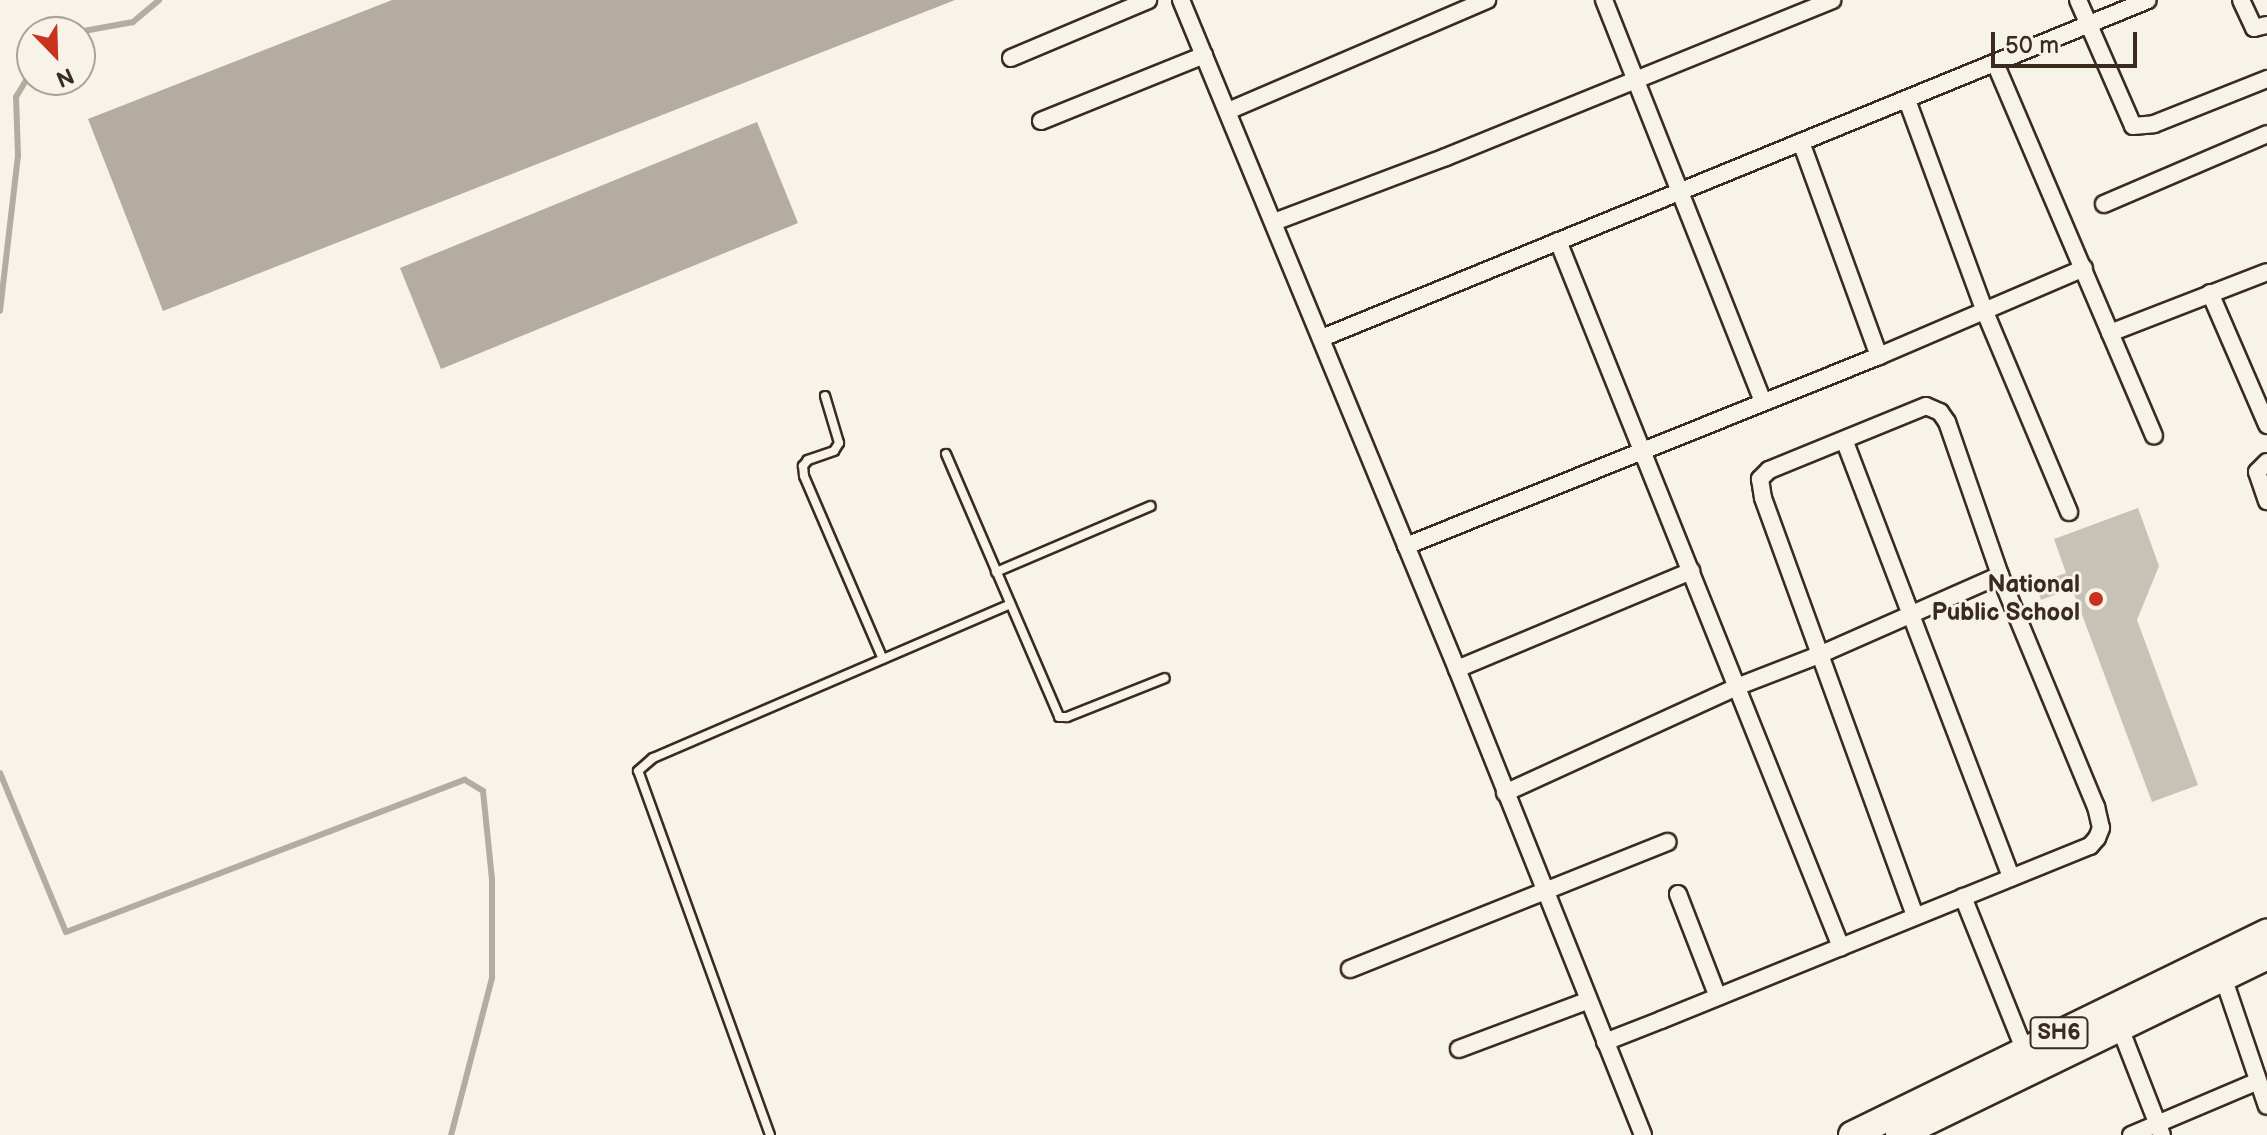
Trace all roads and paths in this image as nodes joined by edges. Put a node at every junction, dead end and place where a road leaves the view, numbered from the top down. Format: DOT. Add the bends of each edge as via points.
graph roads {
  1 [pos="1148,0"];
  2 [pos="1181,0"];
  3 [pos="1487,0"];
  4 [pos="1604,0"];
  5 [pos="1832,0"];
  6 [pos="2078,0"];
  7 [pos="2148,0"];
  8 [pos="2241,0"];
  9 [pos="2089,24"];
  10 [pos="2267,25"];
  11 [pos="1204,55"];
  12 [pos="1011,58"];
  13 [pos="1995,63"];
  14 [pos="1635,77"];
  15 [pos="2267,79"];
  16 [pos="1907,100"];
  17 [pos="1228,111"];
  18 [pos="1041,121"];
  19 [pos="2267,134"];
  20 [pos="1801,142"];
  21 [pos="1681,191"];
  22 [pos="2104,204"];
  23 [pos="1274,222"];
  24 [pos="1558,241"];
  25 [pos="2084,268"];
  26 [pos="2267,272"];
  27 [pos="2210,293"];
  28 [pos="1985,312"];
  29 [pos="2110,333"];
  30 [pos="1322,338"];
  31 [pos="1879,356"];
  32 [pos="825,396"];
  33 [pos="1763,402"];
  34 [pos="2267,425"];
  35 [pos="2154,435"];
  36 [pos="1845,442"];
  37 [pos="1644,451"];
  38 [pos="946,454"];
  39 [pos="2267,462"];
  40 [pos="2267,501"];
  41 [pos="1151,506"];
  42 [pos="2069,512"];
  43 [pos="1406,546"];
  44 [pos="1691,571"];
  45 [pos="996,572"];
  46 [pos="2000,575"];
  47 [pos="1010,604"];
  48 [pos="1910,615"];
  49 [pos="1819,655"];
  50 [pos="883,659"];
  51 [pos="1457,669"];
  52 [pos="1165,678"];
  53 [pos="1739,686"];
  54 [pos="1505,793"];
  55 [pos="1668,842"];
  56 [pos="2011,877"];
  57 [pos="1543,889"];
  58 [pos="1678,894"];
  59 [pos="1963,897"];
  60 [pos="1915,916"];
  61 [pos="2267,933"];
  62 [pos="1841,947"];
  63 [pos="2267,956"];
  64 [pos="1350,969"];
  65 [pos="2223,977"];
  66 [pos="1718,997"];
  67 [pos="1587,1001"];
  68 [pos="2120,1028"];
  69 [pos="1605,1042"];
  70 [pos="1459,1049"];
  71 [pos="2024,1049"];
  72 [pos="2258,1081"];
  73 [pos="2267,1106"];
  74 [pos="2160,1129"];
  75 [pos="770,1135"];
  76 [pos="1643,1135"];
  77 [pos="1852,1135"];
  78 [pos="1899,1135"];
  79 [pos="2131,1135"];
  1 -- 12 [label="street"];
  2 -- 11 [label="street"];
  3 -- 17 [label="street"];
  4 -- 14 [label="street"];
  5 -- 14 [label="street"];
  6 -- 9 [label="street"];
  7 -- 9 [label="street"];
  8 -- 10 [label="street" via="2254,28"];
  9 -- 13 [label="street"];
  9 -- 15 [label="street" via="2133,126 2154,124"];
  11 -- 17 [label="street"];
  11 -- 18 [label="street"];
  13 -- 16 [label="street"];
  13 -- 25 [label="street"];
  14 -- 21 [label="street"];
  14 -- 23 [label="street"];
  16 -- 20 [label="street"];
  16 -- 28 [label="street"];
  17 -- 23 [label="street"];
  19 -- 22 [label="street"];
  20 -- 21 [label="street"];
  20 -- 31 [label="street"];
  21 -- 24 [label="street"];
  21 -- 33 [label="street"];
  23 -- 30 [label="street"];
  24 -- 30 [label="street"];
  24 -- 37 [label="street"];
  25 -- 28 [label="street"];
  25 -- 29 [label="street"];
  26 -- 27 [label="street"];
  27 -- 29 [label="street"];
  27 -- 34 [label="street"];
  28 -- 31 [label="street"];
  28 -- 42 [label="street"];
  29 -- 35 [label="street"];
  30 -- 43 [label="street"];
  31 -- 33 [label="street"];
  32 -- 50 [label="lane" via="839,443 834,451 808,460 804,476"];
  33 -- 37 [label="street"];
  36 -- 46 [label="street" via="1926,406 1940,412"];
  36 -- 48 [label="street"];
  36 -- 49 [label="street" via="1769,470 1760,479"];
  37 -- 43 [label="street"];
  37 -- 44 [label="street"];
  38 -- 45 [label="lane"];
  39 -- 40 [label="street" via="2257,472"];
  41 -- 45 [label="lane"];
  43 -- 51 [label="street"];
  44 -- 51 [label="street"];
  44 -- 53 [label="street"];
  45 -- 47 [label="lane"];
  46 -- 48 [label="street"];
  46 -- 56 [label="street" via="2101,828 2090,846"];
  47 -- 50 [label="lane"];
  47 -- 52 [label="lane" via="1059,717"];
  48 -- 49 [label="street"];
  48 -- 56 [label="street"];
  49 -- 53 [label="street"];
  49 -- 60 [label="street"];
  50 -- 75 [label="lane" via="653,758 638,771"];
  51 -- 54 [label="street"];
  53 -- 54 [label="street"];
  53 -- 62 [label="street"];
  54 -- 57 [label="street"];
  55 -- 57 [label="street"];
  56 -- 59 [label="street"];
  57 -- 64 [label="street"];
  57 -- 67 [label="street"];
  58 -- 66 [label="street"];
  59 -- 60 [label="street"];
  59 -- 71 [label="street"];
  60 -- 62 [label="street"];
  61 -- 71 [label="main road, SH6"];
  62 -- 66 [label="street"];
  63 -- 65 [label="main road, SH6"];
  65 -- 68 [label="main road, SH6"];
  65 -- 72 [label="street"];
  66 -- 69 [label="street"];
  67 -- 69 [label="street"];
  67 -- 70 [label="street"];
  68 -- 74 [label="street"];
  68 -- 78 [label="main road, SH6"];
  69 -- 76 [label="street"];
  71 -- 77 [label="main road, SH6"];
  72 -- 73 [label="street"];
  72 -- 74 [label="street"];
  74 -- 79 [label="street"];
}
